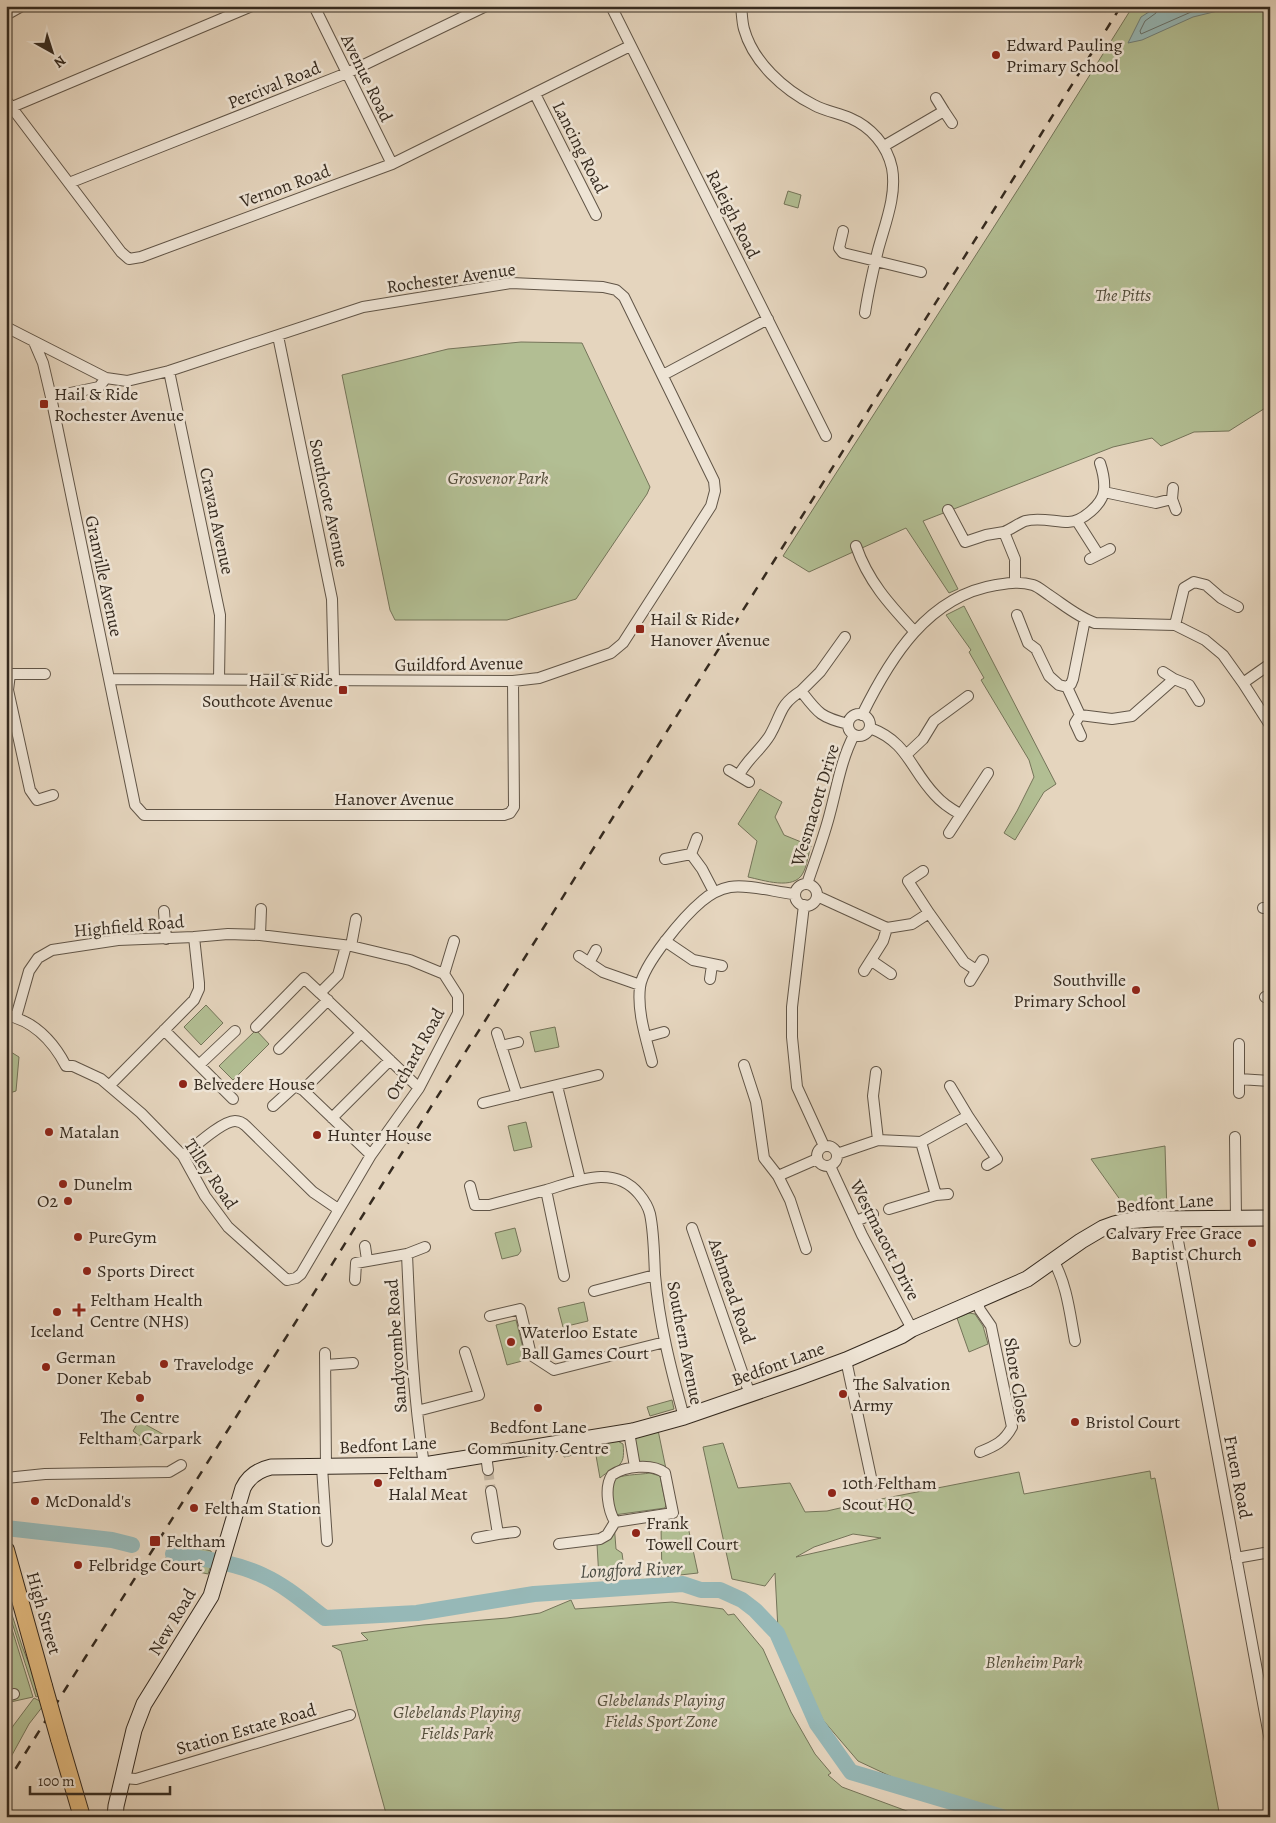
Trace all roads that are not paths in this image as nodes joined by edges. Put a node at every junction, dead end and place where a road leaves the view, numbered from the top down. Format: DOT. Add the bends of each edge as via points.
graph roads {
  1 [pos="22,6"];
  2 [pos="252,6"];
  3 [pos="314,6"];
  4 [pos="486,6"];
  5 [pos="611,6"];
  6 [pos="741,6"];
  7 [pos="6,15"];
  8 [pos="630,46"];
  9 [pos="347,73"];
  10 [pos="535,94"];
  11 [pos="936,98"];
  12 [pos="9,104"];
  13 [pos="944,111"];
  14 [pos="952,124"];
  15 [pos="884,146"];
  16 [pos="392,164"];
  17 [pos="69,183"];
  18 [pos="596,215"];
  19 [pos="843,231"];
  20 [pos="875,261"];
  21 [pos="921,272"];
  22 [pos="865,313"];
  23 [pos="768,320"];
  24 [pos="6,327"];
  25 [pos="278,336"];
  26 [pos="34,342"];
  27 [pos="169,371"];
  28 [pos="662,375"];
  29 [pos="106,378"];
  30 [pos="50,397"];
  31 [pos="826,436"];
  32 [pos="1100,463"];
  33 [pos="715,490"];
  34 [pos="1104,492"];
  35 [pos="948,510"];
  36 [pos="1176,510"];
  37 [pos="1076,521"];
  38 [pos="1004,532"];
  39 [pos="856,546"];
  40 [pos="1110,549"];
  41 [pos="1015,582"];
  42 [pos="1238,607"];
  43 [pos="1017,616"];
  44 [pos="1084,619"];
  45 [pos="1175,625"];
  46 [pos="914,631"];
  47 [pos="845,637"];
  48 [pos="826,644"];
  49 [pos="835,650"];
  50 [pos="1270,664"];
  51 [pos="1163,672"];
  52 [pos="8,674"];
  53 [pos="45,674"];
  54 [pos="110,679"];
  55 [pos="219,679"];
  56 [pos="334,679"];
  57 [pos="1174,679"];
  58 [pos="513,681"];
  59 [pos="1243,683"];
  60 [pos="1067,687"];
  61 [pos="800,690"];
  62 [pos="968,696"];
  63 [pos="1199,701"];
  64 [pos="862,715"];
  65 [pos="1080,715"];
  66 [pos="848,724"];
  67 [pos="1270,725"];
  68 [pos="870,728"];
  69 [pos="854,735"];
  70 [pos="1081,736"];
  71 [pos="906,755"];
  72 [pos="988,773"];
  73 [pos="749,782"];
  74 [pos="53,795"];
  75 [pos="960,814"];
  76 [pos="144,816"];
  77 [pos="949,832"];
  78 [pos="697,838"];
  79 [pos="691,854"];
  80 [pos="665,859"];
  81 [pos="922,871"];
  82 [pos="807,884"];
  83 [pos="714,892"];
  84 [pos="794,894"];
  85 [pos="817,896"];
  86 [pos="804,906"];
  87 [pos="261,909"];
  88 [pos="164,911"];
  89 [pos="929,913"];
  90 [pos="356,919"];
  91 [pos="887,928"];
  92 [pos="260,935"];
  93 [pos="194,936"];
  94 [pos="166,938"];
  95 [pos="454,941"];
  96 [pos="665,941"];
  97 [pos="348,946"];
  98 [pos="596,950"];
  99 [pos="579,956"];
  100 [pos="983,960"];
  101 [pos="872,961"];
  102 [pos="589,963"];
  103 [pos="976,970"];
  104 [pos="864,971"];
  105 [pos="444,974"];
  106 [pos="891,974"];
  107 [pos="710,979"];
  108 [pos="970,981"];
  109 [pos="640,985"];
  110 [pos="320,992"];
  111 [pos="328,1000"];
  112 [pos="11,1016"];
  113 [pos="256,1027"];
  114 [pos="164,1030"];
  115 [pos="235,1031"];
  116 [pos="664,1032"];
  117 [pos="361,1033"];
  118 [pos="497,1033"];
  119 [pos="646,1037"];
  120 [pos="518,1042"];
  121 [pos="1239,1044"];
  122 [pos="501,1046"];
  123 [pos="278,1049"];
  124 [pos="390,1060"];
  125 [pos="652,1062"];
  126 [pos="744,1064"];
  127 [pos="199,1066"];
  128 [pos="876,1072"];
  129 [pos="598,1076"];
  130 [pos="1239,1079"];
  131 [pos="1270,1081"];
  132 [pos="110,1085"];
  133 [pos="556,1086"];
  134 [pos="950,1086"];
  135 [pos="419,1088"];
  136 [pos="303,1090"];
  137 [pos="1239,1093"];
  138 [pos="517,1095"];
  139 [pos="233,1099"];
  140 [pos="483,1102"];
  141 [pos="273,1106"];
  142 [pos="968,1116"];
  143 [pos="332,1118"];
  144 [pos="1234,1137"];
  145 [pos="878,1140"];
  146 [pos="921,1142"];
  147 [pos="824,1146"];
  148 [pos="837,1154"];
  149 [pos="371,1155"];
  150 [pos="182,1156"];
  151 [pos="817,1159"];
  152 [pos="988,1165"];
  153 [pos="830,1166"];
  154 [pos="778,1176"];
  155 [pos="580,1179"];
  156 [pos="470,1186"];
  157 [pos="546,1190"];
  158 [pos="948,1194"];
  159 [pos="936,1196"];
  160 [pos="890,1209"];
  161 [pos="338,1210"];
  162 [pos="873,1214"];
  163 [pos="1236,1218"];
  164 [pos="1270,1218"];
  165 [pos="1174,1219"];
  166 [pos="856,1222"];
  167 [pos="692,1228"];
  168 [pos="365,1246"];
  169 [pos="425,1247"];
  170 [pos="806,1249"];
  171 [pos="407,1254"];
  172 [pos="367,1260"];
  173 [pos="1054,1260"];
  174 [pos="655,1275"];
  175 [pos="564,1276"];
  176 [pos="286,1280"];
  177 [pos="355,1280"];
  178 [pos="594,1291"];
  179 [pos="977,1301"];
  180 [pos="490,1316"];
  181 [pos="912,1329"];
  182 [pos="1075,1341"];
  183 [pos="665,1342"];
  184 [pos="465,1352"];
  185 [pos="325,1353"];
  186 [pos="846,1360"];
  187 [pos="353,1363"];
  188 [pos="326,1364"];
  189 [pos="752,1394"];
  190 [pos="417,1412"];
  191 [pos="684,1417"];
  192 [pos="629,1432"];
  193 [pos="980,1452"];
  194 [pos="181,1465"];
  195 [pos="424,1465"];
  196 [pos="324,1467"];
  197 [pos="271,1468"];
  198 [pos="635,1468"];
  199 [pos="6,1478"];
  200 [pos="872,1482"];
  201 [pos="491,1491"];
  202 [pos="615,1522"];
  203 [pos="515,1532"];
  204 [pos="498,1534"];
  205 [pos="477,1538"];
  206 [pos="327,1541"];
  207 [pos="559,1544"];
  208 [pos="1270,1552"];
  209 [pos="1236,1558"];
  210 [pos="7,1560"];
  211 [pos="350,1715"];
  212 [pos="1270,1741"];
  213 [pos="122,1778"];
  214 [pos="113,1813"];
  215 [pos="82,1817"];
  1 -- 7 [label="street"];
  2 -- 12 [label="street"];
  3 -- 9 [label="street, Avenue Road"];
  4 -- 9 [label="street, Percival Road"];
  5 -- 8 [label="street, Raleigh Road"];
  6 -- 15 [label="street" via="744,30 755,52 778,80 794,94 816,106 862,124"];
  8 -- 10 [label="street, Vernon Road"];
  8 -- 23 [label="street, Raleigh Road"];
  9 -- 16 [label="street, Avenue Road"];
  9 -- 17 [label="street, Percival Road"];
  10 -- 16 [label="street, Vernon Road"];
  10 -- 18 [label="street, Lancing Road"];
  11 -- 13 [label="street"];
  12 -- 17 [label="street, Vernon Road"];
  13 -- 14 [label="street"];
  13 -- 15 [label="street"];
  15 -- 20 [label="street" via="892,168 893,186"];
  16 -- 17 [label="street, Vernon Road" via="129,259"];
  19 -- 20 [label="street" via="839,248 843,253"];
  20 -- 21 [label="street"];
  20 -- 22 [label="street"];
  23 -- 28 [label="street"];
  23 -- 31 [label="street, Raleigh Road"];
  24 -- 26 [label="street, Rochester Avenue"];
  25 -- 27 [label="street, Rochester Avenue"];
  25 -- 28 [label="street, Rochester Avenue" via="363,307 511,283 603,287 616,290 624,297"];
  25 -- 56 [label="street, Southcote Avenue" via="332,599"];
  26 -- 29 [label="street, Rochester Avenue"];
  26 -- 30 [label="street, Granville Avenue"];
  27 -- 29 [label="street, Rochester Avenue" via="127,381"];
  27 -- 55 [label="street, Cravan Avenue" via="220,615"];
  28 -- 33 [label="street, Rochester Avenue" via="714,481"];
  29 -- 30 [label="street" via="98,387"];
  30 -- 54 [label="street, Granville Avenue"];
  32 -- 34 [label="street"];
  33 -- 58 [label="street, Guildford Avenue" via="711,506 622,643 611,652 539,678"];
  34 -- 36 [label="street" via="1156,503 1173,494"];
  34 -- 37 [label="street" via="1095,507"];
  35 -- 38 [label="street" via="967,546 986,535"];
  37 -- 38 [label="street" via="1026,521"];
  37 -- 40 [label="street" via="1094,557"];
  38 -- 41 [label="street" via="1015,559"];
  39 -- 46 [label="street" via="883,597"];
  41 -- 44 [label="street" via="1036,586"];
  41 -- 46 [label="street" via="971,591 953,600"];
  42 -- 45 [label="street" via="1206,585 1194,582 1184,588"];
  43 -- 60 [label="street" via="1028,643 1036,649 1050,676 1059,685"];
  44 -- 45 [label="street" via="1095,623"];
  44 -- 60 [label="street" via="1077,664"];
  45 -- 59 [label="street" via="1205,640 1223,656"];
  46 -- 64 [label="street" via="896,654"];
  47 -- 49 [label="street"];
  48 -- 49 [label="street"];
  49 -- 61 [label="street" via="820,672"];
  50 -- 59 [label="street"];
  51 -- 57 [label="street"];
  52 -- 53 [label="street"];
  52 -- 74 [label="street" via="8,690 30,790 37,800"];
  54 -- 55 [label="street, Guildford Avenue"];
  54 -- 76 [label="street, Granville Avenue" via="136,805"];
  55 -- 56 [label="street, Guildford Avenue"];
  56 -- 58 [label="street, Guildford Avenue"];
  57 -- 63 [label="street" via="1190,685"];
  57 -- 65 [label="street" via="1132,716 1112,719"];
  58 -- 76 [label="street, Hanover Avenue" via="514,807 510,813"];
  59 -- 67 [label="street"];
  60 -- 65 [label="street"];
  61 -- 66 [label="street" via="816,712"];
  61 -- 73 [label="street" via="782,708 770,735 734,773"];
  62 -- 71 [label="street" via="934,721 923,739"];
  64 -- 66 [label="street" via="853,716"];
  64 -- 68 [label="street"];
  65 -- 70 [label="street" via="1075,723"];
  66 -- 69 [label="street"];
  68 -- 69 [label="street" via="863,736"];
  68 -- 71 [label="street" via="890,738"];
  69 -- 82 [label="street, Wesmacott Drive"];
  71 -- 75 [label="street" via="934,795"];
  72 -- 75 [label="street"];
  75 -- 77 [label="street"];
  78 -- 79 [label="street"];
  79 -- 80 [label="street"];
  79 -- 83 [label="street"];
  81 -- 89 [label="street" via="907,878"];
  82 -- 84 [label="street" via="797,887"];
  82 -- 85 [label="street" via="814,887"];
  83 -- 84 [label="street" via="741,887"];
  83 -- 96 [label="street" via="702,900"];
  84 -- 86 [label="street"];
  85 -- 86 [label="street" via="811,904"];
  85 -- 91 [label="street"];
  86 -- 147 [label="street" via="792,1007 792,1037 797,1087"];
  87 -- 92 [label="street"];
  88 -- 94 [label="street"];
  89 -- 91 [label="street" via="912,924"];
  89 -- 103 [label="street" via="964,962"];
  90 -- 97 [label="street"];
  91 -- 101 [label="street"];
  92 -- 93 [label="street"];
  92 -- 97 [label="street"];
  93 -- 94 [label="street, Highfield Road"];
  93 -- 114 [label="street, Highfield Road" via="199,989 189,1006"];
  94 -- 112 [label="street, Highfield Road" via="118,940 52,950 38,958 29,971"];
  95 -- 105 [label="street"];
  96 -- 107 [label="street" via="693,960 717,965"];
  96 -- 109 [label="street"];
  97 -- 105 [label="street" via="410,960"];
  97 -- 110 [label="street" via="338,975"];
  98 -- 102 [label="street"];
  99 -- 102 [label="street"];
  100 -- 103 [label="street"];
  101 -- 104 [label="street"];
  101 -- 106 [label="street"];
  102 -- 109 [label="street" via="603,972"];
  103 -- 108 [label="street"];
  105 -- 135 [label="street, Orchard Road" via="458,996 458,1013"];
  109 -- 119 [label="street" via="640,1010"];
  110 -- 111 [label="street"];
  110 -- 113 [label="street" via="304,978"];
  111 -- 117 [label="street"];
  111 -- 123 [label="street"];
  112 -- 132 [label="street, Highfield Road" via="34,1027 48,1039 66,1066 80,1068"];
  114 -- 127 [label="street"];
  114 -- 132 [label="street, Highfield Road"];
  115 -- 127 [label="street"];
  116 -- 119 [label="street"];
  117 -- 124 [label="street"];
  117 -- 136 [label="street"];
  118 -- 122 [label="street"];
  119 -- 125 [label="street"];
  120 -- 122 [label="street"];
  121 -- 130 [label="street"];
  122 -- 138 [label="street"];
  124 -- 135 [label="street"];
  124 -- 143 [label="street"];
  126 -- 154 [label="street" via="756,1102 763,1155"];
  127 -- 139 [label="street"];
  128 -- 145 [label="street" via="873,1096"];
  129 -- 133 [label="street"];
  130 -- 131 [label="street"];
  130 -- 137 [label="street"];
  132 -- 150 [label="street, Tilley Road"];
  133 -- 138 [label="street"];
  133 -- 155 [label="street"];
  134 -- 142 [label="street"];
  135 -- 149 [label="street, Orchard Road"];
  136 -- 141 [label="street" via="295,1086"];
  136 -- 143 [label="street"];
  138 -- 140 [label="street"];
  142 -- 146 [label="street"];
  142 -- 152 [label="street" via="997,1159"];
  143 -- 149 [label="street"];
  144 -- 163 [label="street"];
  145 -- 146 [label="street"];
  145 -- 148 [label="street"];
  146 -- 159 [label="street"];
  147 -- 148 [label="street" via="831,1146"];
  147 -- 151 [label="street" via="817,1152"];
  148 -- 153 [label="street" via="836,1162"];
  149 -- 161 [label="street, Orchard Road"];
  150 -- 161 [label="street" via="229,1122 241,1122 313,1192"];
  150 -- 176 [label="street, Tilley Road" via="228,1227"];
  151 -- 153 [label="street"];
  151 -- 154 [label="street"];
  153 -- 166 [label="street, Westmacott Drive"];
  154 -- 170 [label="street" via="790,1200"];
  155 -- 157 [label="street, Southern Avenue"];
  155 -- 174 [label="street, Southern Avenue" via="607,1177 632,1186 646,1202 650,1214"];
  156 -- 157 [label="street, Southern Avenue" via="476,1205 489,1205"];
  157 -- 175 [label="street"];
  158 -- 159 [label="street"];
  159 -- 160 [label="street"];
  161 -- 176 [label="street, Orchard Road" via="300,1274"];
  162 -- 166 [label="street"];
  163 -- 164 [label="main road, Bedfont Lane"];
  163 -- 165 [label="main road, Bedfont Lane"];
  165 -- 173 [label="main road, Bedfont Lane" via="1126,1221 1103,1228"];
  165 -- 209 [label="street, Fruen Road"];
  166 -- 181 [label="street, Westmacott Drive"];
  167 -- 189 [label="street, Ashmead Road"];
  168 -- 172 [label="street, Sandycombe Road"];
  169 -- 171 [label="street, Sandycombe Road"];
  171 -- 172 [label="street, Sandycombe Road"];
  171 -- 190 [label="street, Sandycombe Road"];
  172 -- 177 [label="street, Sandycombe Road" via="356,1263"];
  173 -- 179 [label="main road, Bedfont Lane" via="1027,1279"];
  173 -- 182 [label="street"];
  174 -- 178 [label="street, Southern Avenue"];
  174 -- 183 [label="street, Southern Avenue"];
  179 -- 181 [label="main road, Bedfont Lane"];
  179 -- 193 [label="street, Shore Close" via="991,1326 1012,1427 997,1446"];
  180 -- 183 [label="street" via="520,1308 531,1354 554,1370"];
  181 -- 186 [label="main road, Bedfont Lane"];
  183 -- 191 [label="street, Southern Avenue"];
  184 -- 190 [label="street" via="479,1395"];
  185 -- 188 [label="street"];
  186 -- 189 [label="main road, Bedfont Lane"];
  186 -- 200 [label="street"];
  187 -- 188 [label="street"];
  188 -- 196 [label="street"];
  189 -- 191 [label="main road, Bedfont Lane"];
  190 -- 195 [label="street, Sandycombe Road"];
  191 -- 192 [label="main road, Bedfont Lane"];
  192 -- 195 [label="main road, Bedfont Lane" via="487,1463"];
  192 -- 198 [label="street"];
  194 -- 199 [label="street" via="170,1472 44,1474"];
  195 -- 196 [label="main road, Bedfont Lane"];
  196 -- 197 [label="main road, Bedfont Lane"];
  196 -- 206 [label="street"];
  197 -- 213 [label="main road, New Road" via="253,1474 242,1488 207,1603 144,1704"];
  198 -- 202 [label="street" via="615,1473 609,1479 608,1497"];
  198 -- 202 [label="street" via="657,1468 665,1473 673,1513"];
  201 -- 204 [label="street"];
  202 -- 207 [label="street" via="600,1540"];
  203 -- 204 [label="street"];
  204 -- 205 [label="street"];
  208 -- 209 [label="street"];
  209 -- 212 [label="street, Fruen Road"];
  210 -- 215 [label="main road, High Street, bridge"];
  211 -- 213 [label="street, Station Estate Road" via="136,1778"];
  213 -- 214 [label="main road, New Road"];
}
